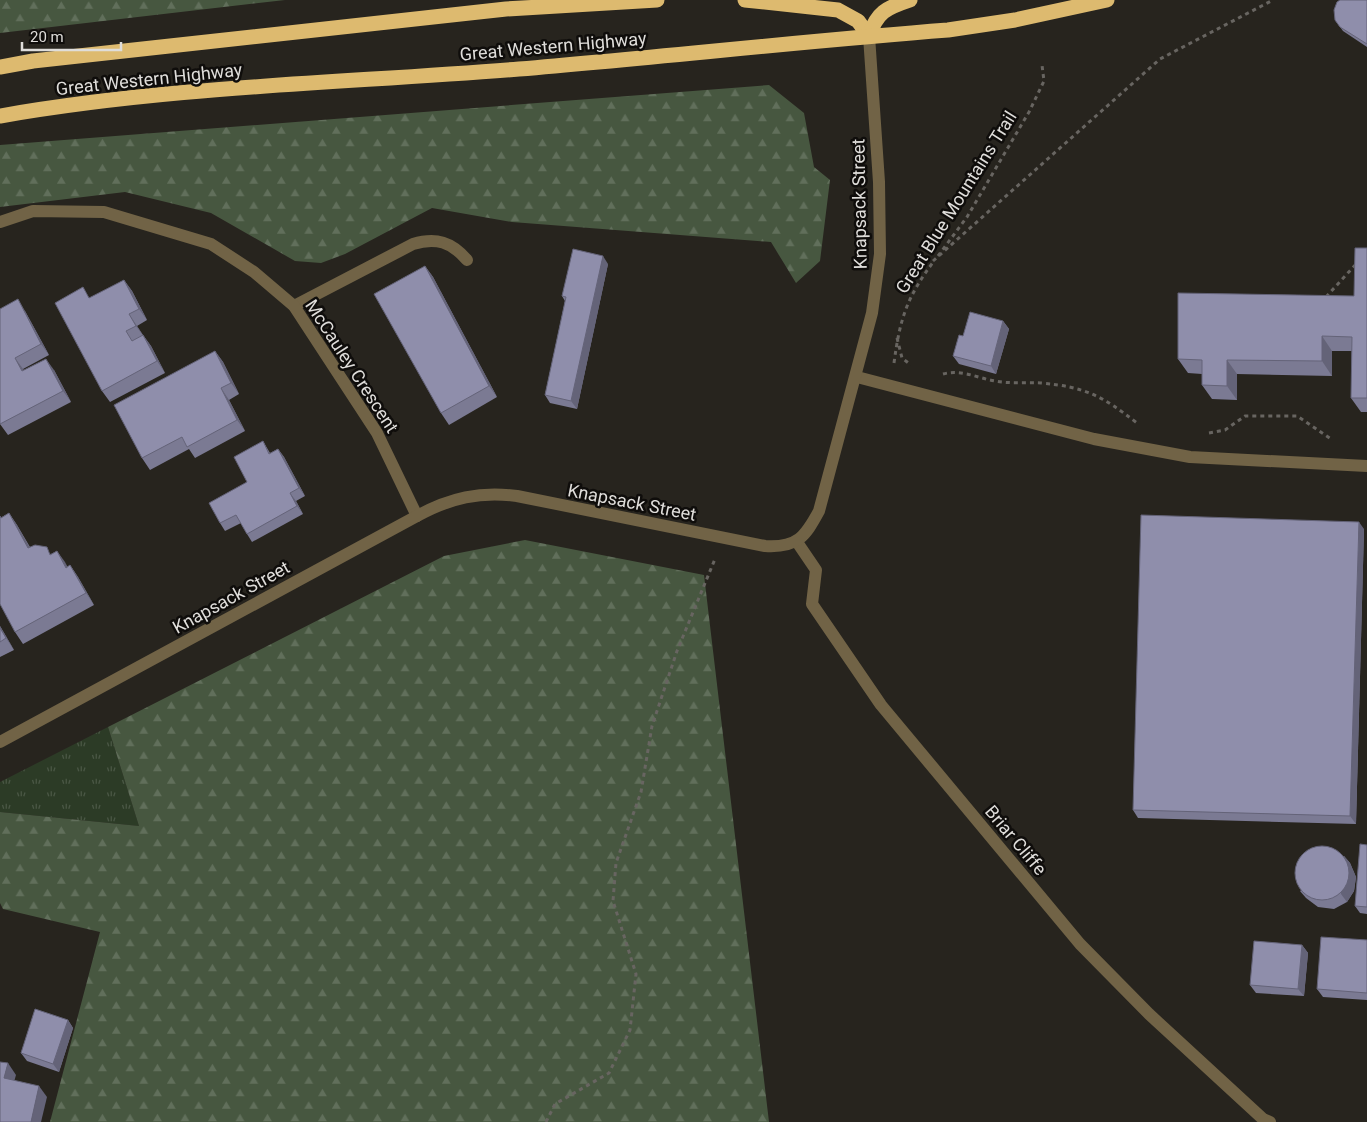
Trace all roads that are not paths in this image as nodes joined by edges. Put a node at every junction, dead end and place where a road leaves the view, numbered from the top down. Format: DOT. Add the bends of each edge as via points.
graph roads {
  1 [pos="657,0"];
  2 [pos="745,0"];
  3 [pos="910,0"];
  4 [pos="1107,0"];
  5 [pos="869,36"];
  6 [pos="0,67"];
  7 [pos="0,116"];
  8 [pos="0,222"];
  9 [pos="467,260"];
  10 [pos="294,306"];
  11 [pos="856,376"];
  12 [pos="1367,466"];
  13 [pos="417,516"];
  14 [pos="797,542"];
  15 [pos="0,742"];
  16 [pos="1270,1122"];
  1 -- 6 [label="highway, Great Western Highway" via="497,10 212,40"];
  2 -- 5 [label="highway" via="838,10 858,21"];
  3 -- 5 [label="highway" via="885,10 874,20"];
  4 -- 5 [label="highway, Great Western Highway" via="1015,20 948,30"];
  5 -- 7 [label="highway, Great Western Highway" via="520,69 149,96 55,106"];
  5 -- 11 [label="street, Knapsack Street" via="879,182 880,254 872,313"];
  8 -- 10 [label="street, McCauley Crescent" via="32,211 104,212 158,227 211,244 254,272"];
  9 -- 10 [label="street" via="444,241 425,240"];
  10 -- 13 [label="street, McCauley Crescent" via="376,433"];
  11 -- 12 [label="street" via="1094,439 1190,457"];
  11 -- 14 [label="street, Knapsack Street" via="819,511 808,532"];
  13 -- 14 [label="street, Knapsack Street" via="463,497 503,494 780,547"];
  13 -- 15 [label="street, Knapsack Street"];
  14 -- 16 [label="street, Briar Cliffe" via="816,570 812,604 881,705 1080,944 1149,1014"];
}
